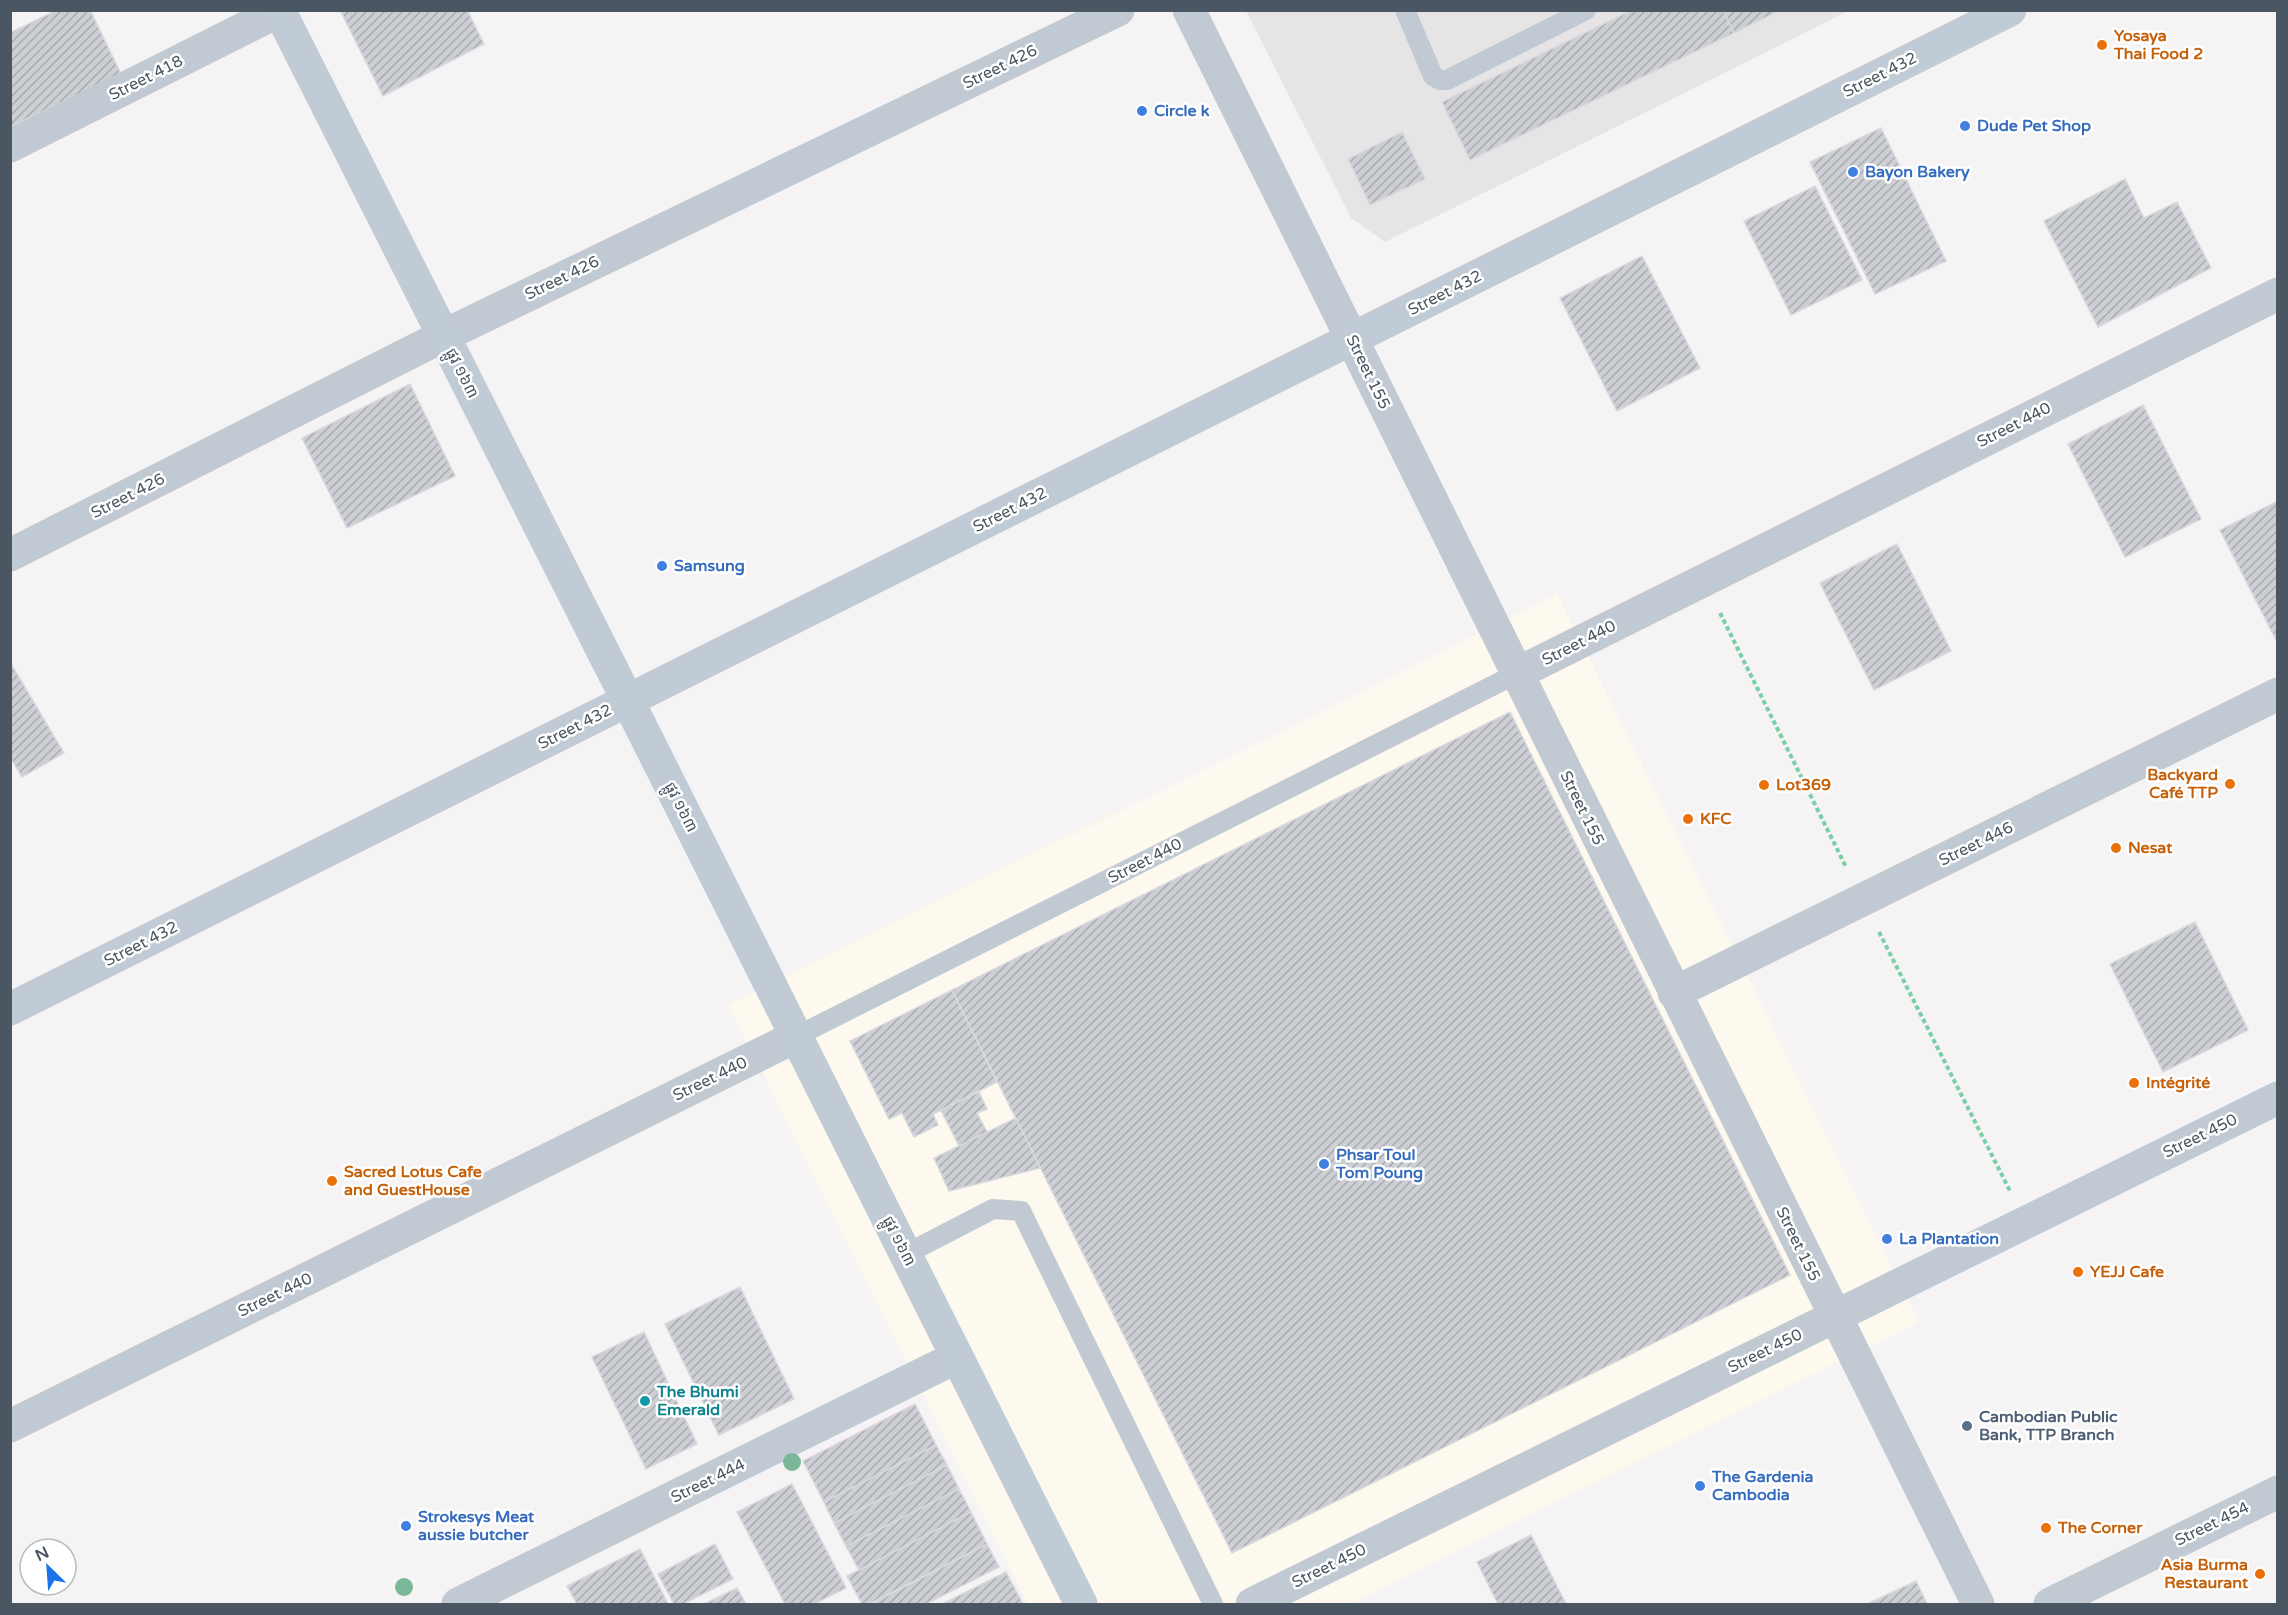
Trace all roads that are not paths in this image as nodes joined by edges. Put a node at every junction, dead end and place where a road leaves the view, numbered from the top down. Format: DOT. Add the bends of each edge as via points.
graph roads {
  1 [pos="1118,10"];
  2 [pos="1405,10"];
  3 [pos="1586,10"];
  4 [pos="2010,10"];
  5 [pos="280,11"];
  6 [pos="1197,13"];
  7 [pos="10,146"];
  8 [pos="2277,294"];
  9 [pos="443,336"];
  10 [pos="1352,339"];
  11 [pos="10,555"];
  12 [pos="1516,674"];
  13 [pos="2277,694"];
  14 [pos="628,701"];
  15 [pos="1674,993"];
  16 [pos="10,1009"];
  17 [pos="797,1036"];
  18 [pos="2277,1098"];
  19 [pos="906,1254"];
  20 [pos="1834,1317"];
  21 [pos="957,1358"];
  22 [pos="10,1426"];
  23 [pos="2277,1492"];
  24 [pos="458,1605"];
  25 [pos="1080,1605"];
  26 [pos="1213,1605"];
  27 [pos="1252,1605"];
  28 [pos="1978,1605"];
  29 [pos="2050,1605"];
  1 -- 9 [label="street, Street 426"];
  2 -- 3 [label="lane" via="1433,76 1439,80 1447,80"];
  4 -- 10 [label="street, Street 432"];
  5 -- 7 [label="street, Street 418"];
  5 -- 9 [label="street, ផ្លូវ ១៦៣"];
  6 -- 10 [label="street, Street 155"];
  8 -- 12 [label="street, Street 440"];
  9 -- 11 [label="street, Street 426"];
  9 -- 14 [label="street, ផ្លូវ ១៦៣"];
  10 -- 12 [label="street, Street 155"];
  10 -- 14 [label="street, Street 432"];
  12 -- 15 [label="street, Street 155"];
  12 -- 17 [label="lane, Street 440"];
  13 -- 15 [label="street, Street 446"];
  14 -- 16 [label="street, Street 432"];
  14 -- 17 [label="street, ផ្លូវ ១៦៣"];
  15 -- 20 [label="street, Street 155"];
  17 -- 19 [label="street, ផ្លូវ ១៦៣"];
  17 -- 22 [label="street, Street 440"];
  18 -- 20 [label="street, Street 450"];
  19 -- 21 [label="street, ផ្លូវ ១៦៣"];
  19 -- 26 [label="lane" via="993,1209 1020,1211"];
  20 -- 27 [label="street, Street 450"];
  20 -- 28 [label="street, Street 155"];
  21 -- 24 [label="street, Street 444"];
  21 -- 25 [label="street, ផ្លូវ ១៦៣"];
  23 -- 29 [label="street, Street 454"];
}
